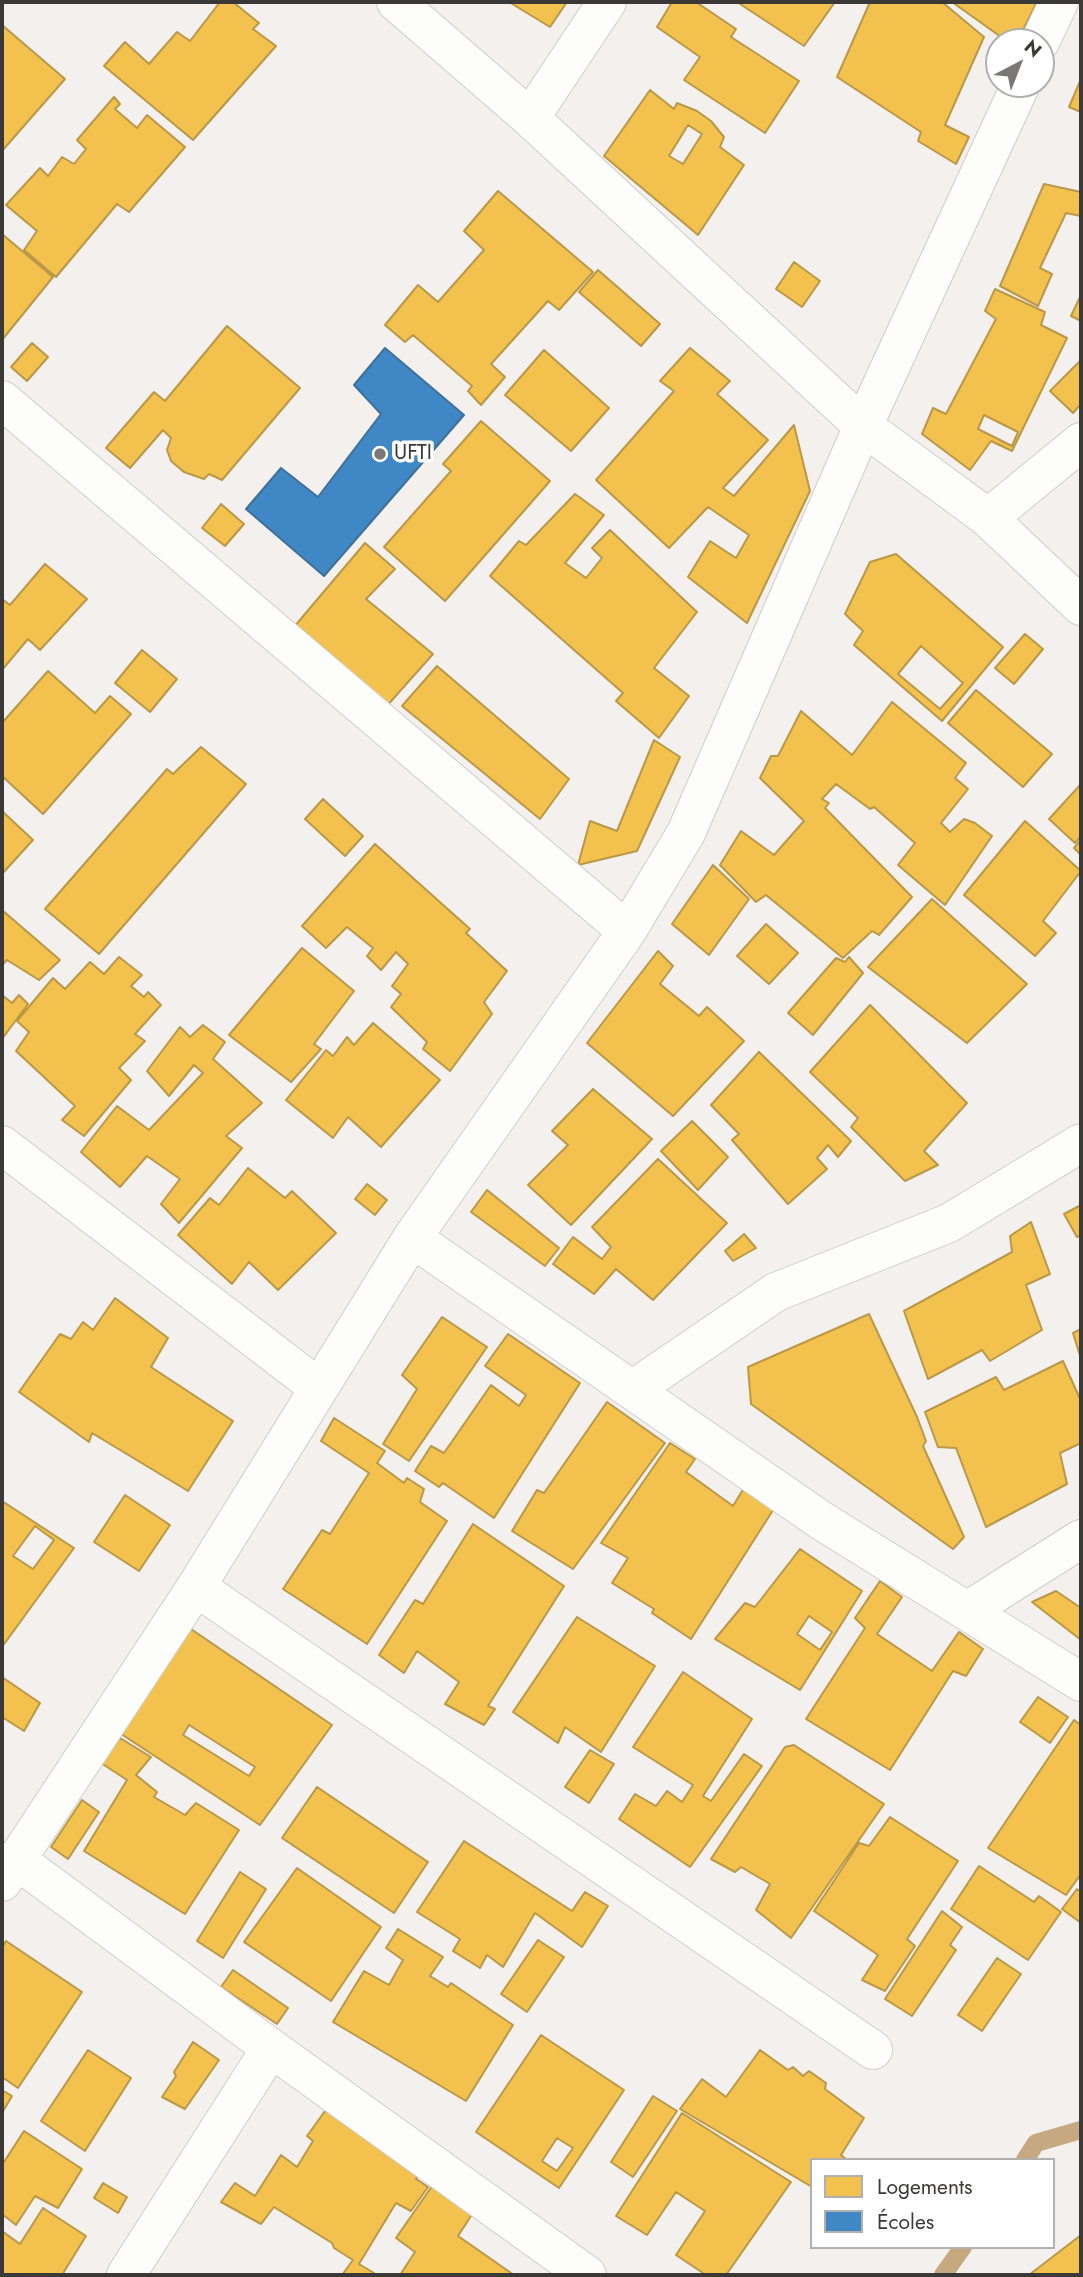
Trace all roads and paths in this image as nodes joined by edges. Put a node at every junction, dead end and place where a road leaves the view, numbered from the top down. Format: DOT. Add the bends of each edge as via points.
graph roads {
  1 [pos="396,2"];
  2 [pos="607,2"];
  3 [pos="1059,2"];
  4 [pos="1047,28"];
  5 [pos="1015,98"];
  6 [pos="530,118"];
  7 [pos="2,400"];
  8 [pos="863,426"];
  9 [pos="1081,442"];
  10 [pos="988,518"];
  11 [pos="1081,607"];
  12 [pos="627,931"];
  13 [pos="1081,1143"];
  14 [pos="2,1145"];
  15 [pos="412,1238"];
  16 [pos="319,1388"];
  17 [pos="632,1390"];
  18 [pos="1081,1539"];
  19 [pos="196,1587"];
  20 [pos="967,1612"];
  21 [pos="1081,1682"];
  22 [pos="10,1871"];
  23 [pos="271,2048"];
  24 [pos="873,2050"];
  25 [pos="126,2275"];
  26 [pos="587,2275"];
  1 -- 6 [label="street"];
  2 -- 6 [label="street"];
  3 -- 4 [label="street"];
  5 -- 8 [label="street"];
  6 -- 8 [label="street"];
  7 -- 12 [label="street"];
  8 -- 10 [label="street"];
  8 -- 12 [label="street" via="686,833"];
  9 -- 10 [label="street"];
  10 -- 11 [label="street"];
  12 -- 15 [label="street"];
  13 -- 17 [label="street" via="948,1223 776,1292"];
  14 -- 16 [label="street"];
  15 -- 16 [label="street"];
  15 -- 17 [label="street"];
  16 -- 19 [label="street"];
  17 -- 20 [label="street" via="822,1521"];
  18 -- 20 [label="street"];
  19 -- 22 [label="street"];
  19 -- 24 [label="street"];
  20 -- 21 [label="street"];
  22 -- 23 [label="street"];
  23 -- 25 [label="street"];
  23 -- 26 [label="street"];
}
